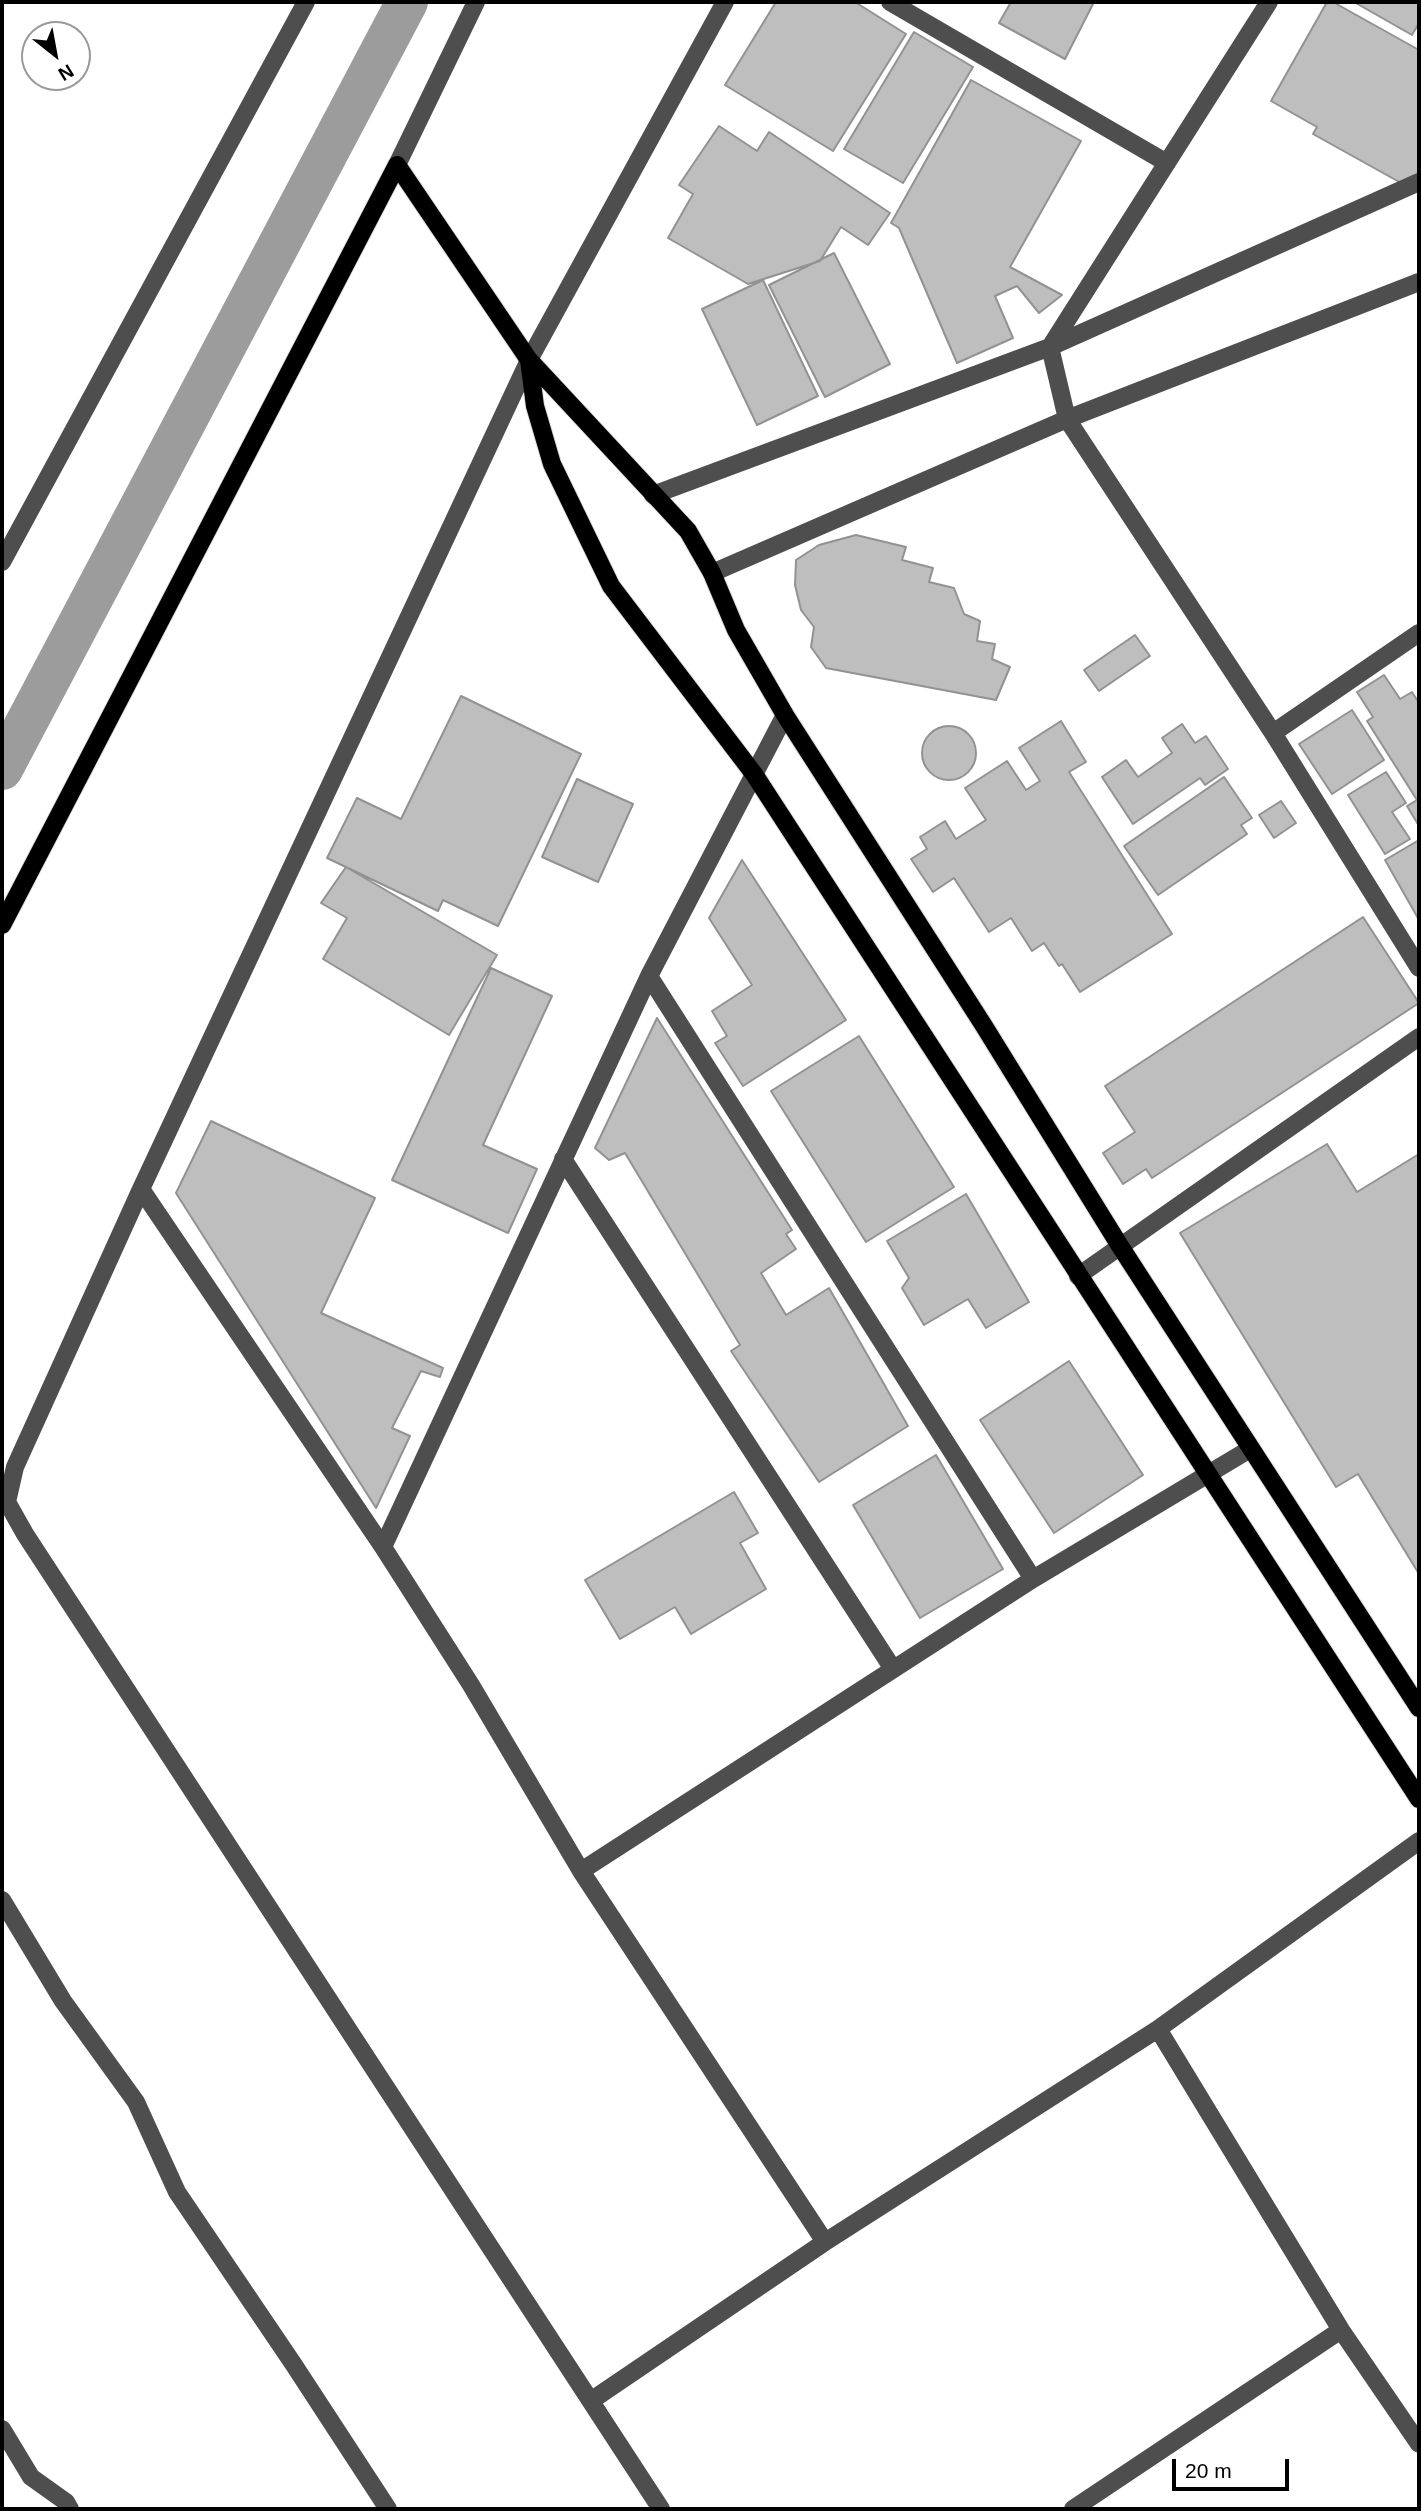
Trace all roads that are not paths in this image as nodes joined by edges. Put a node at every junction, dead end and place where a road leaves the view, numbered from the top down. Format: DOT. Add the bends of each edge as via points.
graph roads {
  1 [pos="306,2"];
  2 [pos="476,2"];
  3 [pos="725,2"];
  4 [pos="890,2"];
  5 [pos="1269,2"];
  6 [pos="1167,163"];
  7 [pos="397,165"];
  8 [pos="1419,182"];
  9 [pos="1419,282"];
  10 [pos="1050,347"];
  11 [pos="529,360"];
  12 [pos="1067,419"];
  13 [pos="653,495"];
  14 [pos="2,562"];
  15 [pos="712,573"];
  16 [pos="1419,633"];
  17 [pos="785,715"];
  18 [pos="1273,733"];
  19 [pos="754,774"];
  20 [pos="2,925"];
  21 [pos="1419,968"];
  22 [pos="649,976"];
  23 [pos="1419,1037"];
  24 [pos="563,1158"];
  25 [pos="141,1189"];
  26 [pos="1120,1246"];
  27 [pos="1078,1276"];
  28 [pos="1250,1449"];
  29 [pos="1208,1474"];
  30 [pos="383,1547"];
  31 [pos="1033,1579"];
  32 [pos="893,1669"];
  33 [pos="1419,1708"];
  34 [pos="1419,1799"];
  35 [pos="1419,1841"];
  36 [pos="581,1871"];
  37 [pos="2,1900"];
  38 [pos="1158,2029"];
  39 [pos="825,2242"];
  40 [pos="1341,2330"];
  41 [pos="592,2400"];
  42 [pos="2,2429"];
  43 [pos="1419,2444"];
  44 [pos="70,2509"];
  45 [pos="388,2509"];
  46 [pos="661,2509"];
  47 [pos="1073,2509"];
  1 -- 14 [label="street"];
  2 -- 7 [label="street"];
  3 -- 11 [label="street"];
  4 -- 6 [label="street"];
  5 -- 6 [label="street"];
  6 -- 10 [label="street"];
  7 -- 11 [label="main road"];
  7 -- 20 [label="main road"];
  8 -- 10 [label="street"];
  9 -- 12 [label="street"];
  10 -- 12 [label="street"];
  10 -- 13 [label="street"];
  11 -- 13 [label="main road"];
  11 -- 19 [label="main road" via="535,406 552,464 611,586"];
  11 -- 25 [label="street"];
  12 -- 15 [label="street"];
  12 -- 18 [label="street"];
  13 -- 15 [label="main road" via="688,531"];
  15 -- 17 [label="main road" via="736,630"];
  16 -- 18 [label="street"];
  17 -- 19 [label="street"];
  17 -- 26 [label="main road"];
  18 -- 21 [label="street"];
  19 -- 22 [label="street"];
  19 -- 27 [label="main road"];
  22 -- 24 [label="street"];
  22 -- 31 [label="street"];
  23 -- 26 [label="street"];
  24 -- 30 [label="street"];
  24 -- 32 [label="street"];
  25 -- 30 [label="street"];
  25 -- 41 [label="street" via="15,1467 7,1502"];
  26 -- 27 [label="street"];
  26 -- 28 [label="main road"];
  27 -- 29 [label="main road"];
  28 -- 29 [label="street"];
  28 -- 33 [label="main road"];
  29 -- 31 [label="street"];
  29 -- 34 [label="main road"];
  30 -- 36 [label="street"];
  31 -- 32 [label="street"];
  32 -- 36 [label="street"];
  35 -- 38 [label="street"];
  36 -- 39 [label="street"];
  37 -- 45 [label="street" via="62,2001 136,2102 177,2192"];
  38 -- 39 [label="street"];
  38 -- 40 [label="street"];
  39 -- 41 [label="street"];
  40 -- 43 [label="street"];
  40 -- 47 [label="street"];
  41 -- 46 [label="street"];
  42 -- 44 [label="street" via="31,2477"];
}
